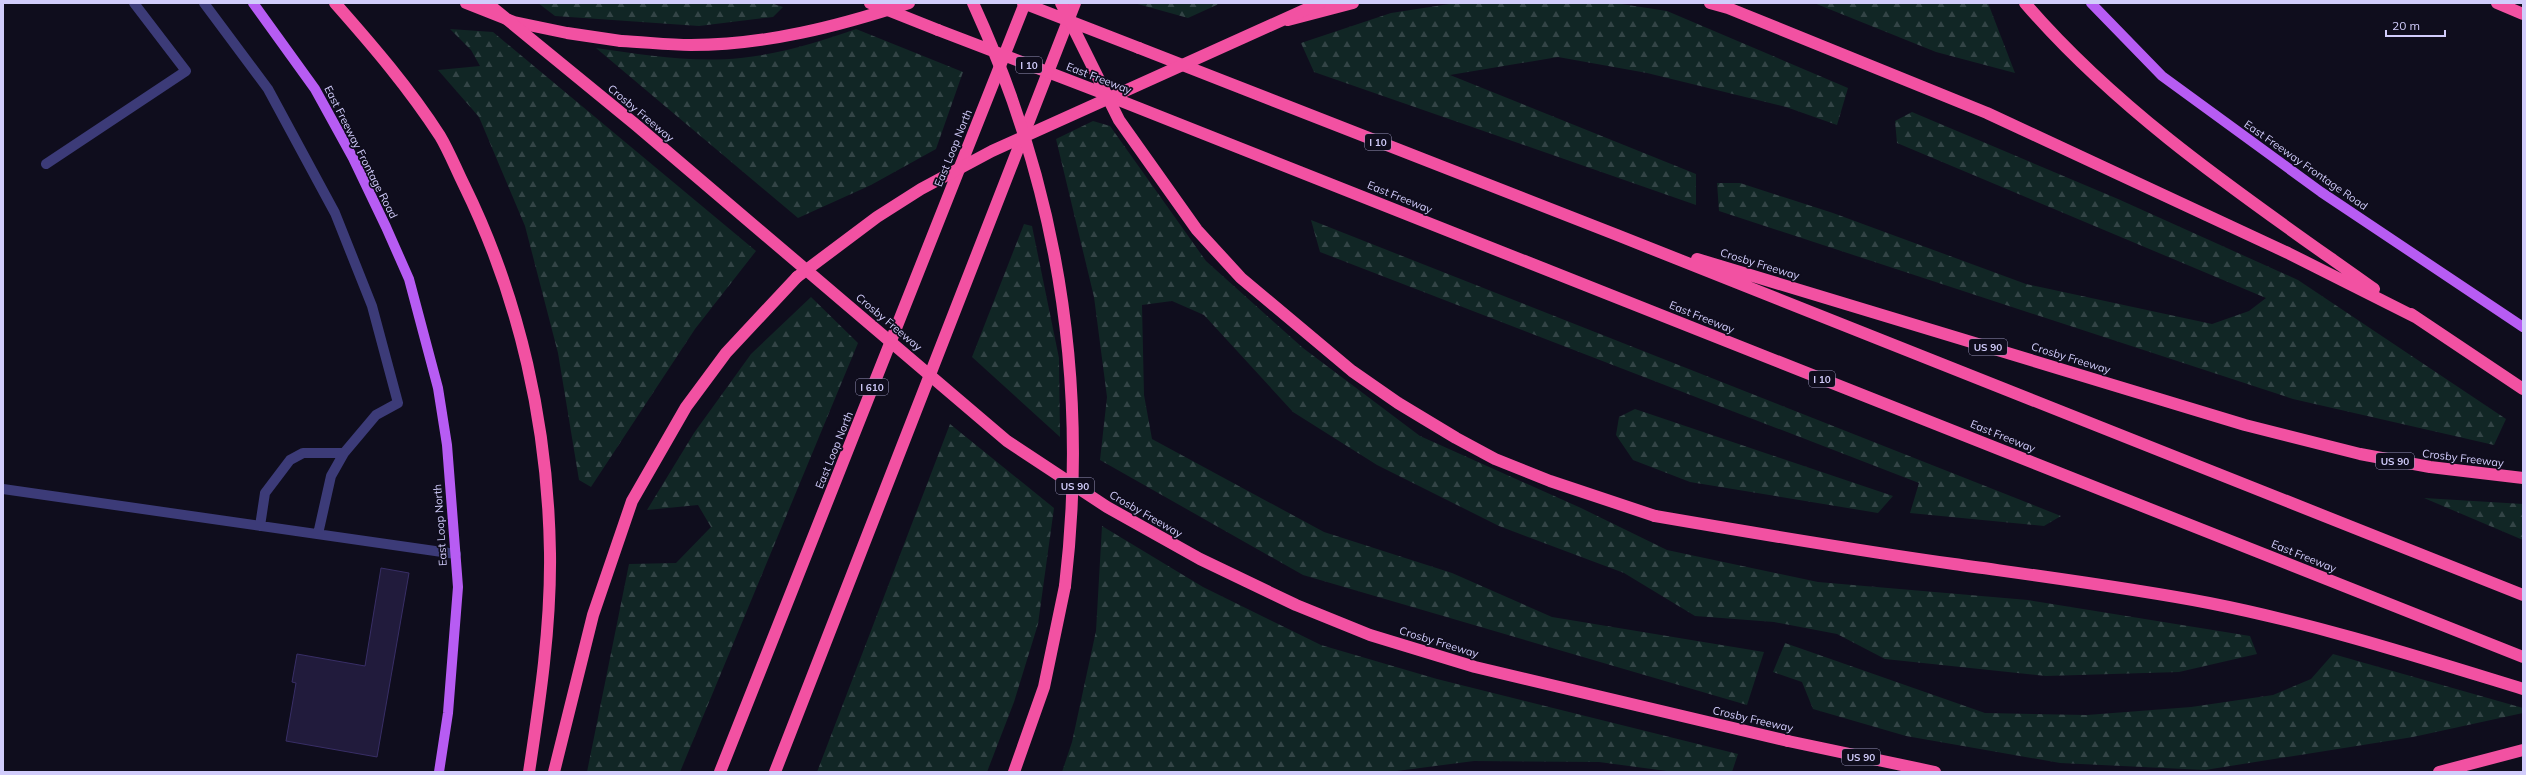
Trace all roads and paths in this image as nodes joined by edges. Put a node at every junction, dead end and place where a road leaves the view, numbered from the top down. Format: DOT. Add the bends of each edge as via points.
graph roads {
  1 [pos="134,3"];
  2 [pos="204,3"];
  3 [pos="253,3"];
  4 [pos="335,3"];
  5 [pos="466,3"];
  6 [pos="487,3"];
  7 [pos="870,3"];
  8 [pos="909,3"];
  9 [pos="973,3"];
  10 [pos="1024,3"];
  11 [pos="1061,3"];
  12 [pos="1075,3"];
  13 [pos="1353,3"];
  14 [pos="1710,3"];
  15 [pos="2025,3"];
  16 [pos="2091,3"];
  17 [pos="2498,3"];
  18 [pos="1322,8"];
  19 [pos="2523,14"];
  20 [pos="46,164"];
  21 [pos="1617,235"];
  22 [pos="409,279"];
  23 [pos="2417,318"];
  24 [pos="2523,327"];
  25 [pos="2523,389"];
  26 [pos="344,453"];
  27 [pos="2523,478"];
  28 [pos="3,489"];
  29 [pos="260,526"];
  30 [pos="318,534"];
  31 [pos="456,554"];
  32 [pos="2523,595"];
  33 [pos="2523,657"];
  34 [pos="2523,689"];
  35 [pos="2523,750"];
  36 [pos="439,772"];
  37 [pos="529,772"];
  38 [pos="554,772"];
  39 [pos="720,772"];
  40 [pos="775,772"];
  41 [pos="1014,772"];
  42 [pos="1935,772"];
  43 [pos="2438,772"];
  1 -- 20 [label="lane" via="186,71"];
  2 -- 26 [label="lane" via="268,89 335,213 372,306 398,403 376,415"];
  3 -- 22 [label="main road, East Freeway Frontage Road" via="316,89 353,158"];
  4 -- 37 [label="highway" via="392,67 441,138 485,229 504,280 522,342 538,414 548,491 550,556 546,630"];
  5 -- 8 [label="highway, bridge" via="514,22 567,33 621,41 692,45 752,41 838,24"];
  6 -- 42 [label="highway, Crosby Freeway / US 90, bridge" via="660,146 1007,441 1107,507 1200,559 1296,605 1370,635 1474,667 1788,741"];
  7 -- 33 [label="highway, East Freeway / I 10, bridge" via="1121,100"];
  9 -- 41 [label="highway, bridge" via="1022,128 1048,224 1064,312 1073,406 1072,515 1065,586 1044,687"];
  10 -- 21 [label="highway, I 10, bridge"];
  10 -- 39 [label="highway, East Loop North / I 610"];
  11 -- 34 [label="highway, bridge" via="1119,120 1197,230 1241,278 1352,371 1398,403 1495,458 1655,516 1819,544 2099,584 2210,604 2322,630"];
  12 -- 40 [label="highway"];
  13 -- 18 [label="highway"];
  14 -- 23 [label="highway" via="1988,113 2288,253"];
  15 -- 23 [label="highway" via="2066,48 2138,114 2293,231"];
  16 -- 24 [label="main road, East Freeway Frontage Road" via="2162,76 2321,192"];
  17 -- 19 [label="highway"];
  18 -- 38 [label="highway, bridge" via="1284,21 1137,84 992,151 921,189 876,217 797,277 726,353 686,407 632,501 593,616"];
  21 -- 27 [label="highway, Crosby Freeway / US 90" via="2245,425 2360,454 2430,467"];
  21 -- 32 [label="highway, I 10"];
  22 -- 31 [label="main road, East Loop North" via="438,388 447,444"];
  23 -- 25 [label="highway"];
  26 -- 29 [label="lane" via="303,453 290,460 265,492"];
  26 -- 30 [label="lane" via="331,476"];
  28 -- 29 [label="lane"];
  29 -- 30 [label="lane"];
  30 -- 31 [label="lane"];
  31 -- 36 [label="main road, East Loop North" via="458,587 454,644 448,713"];
  35 -- 43 [label="highway"];
}
